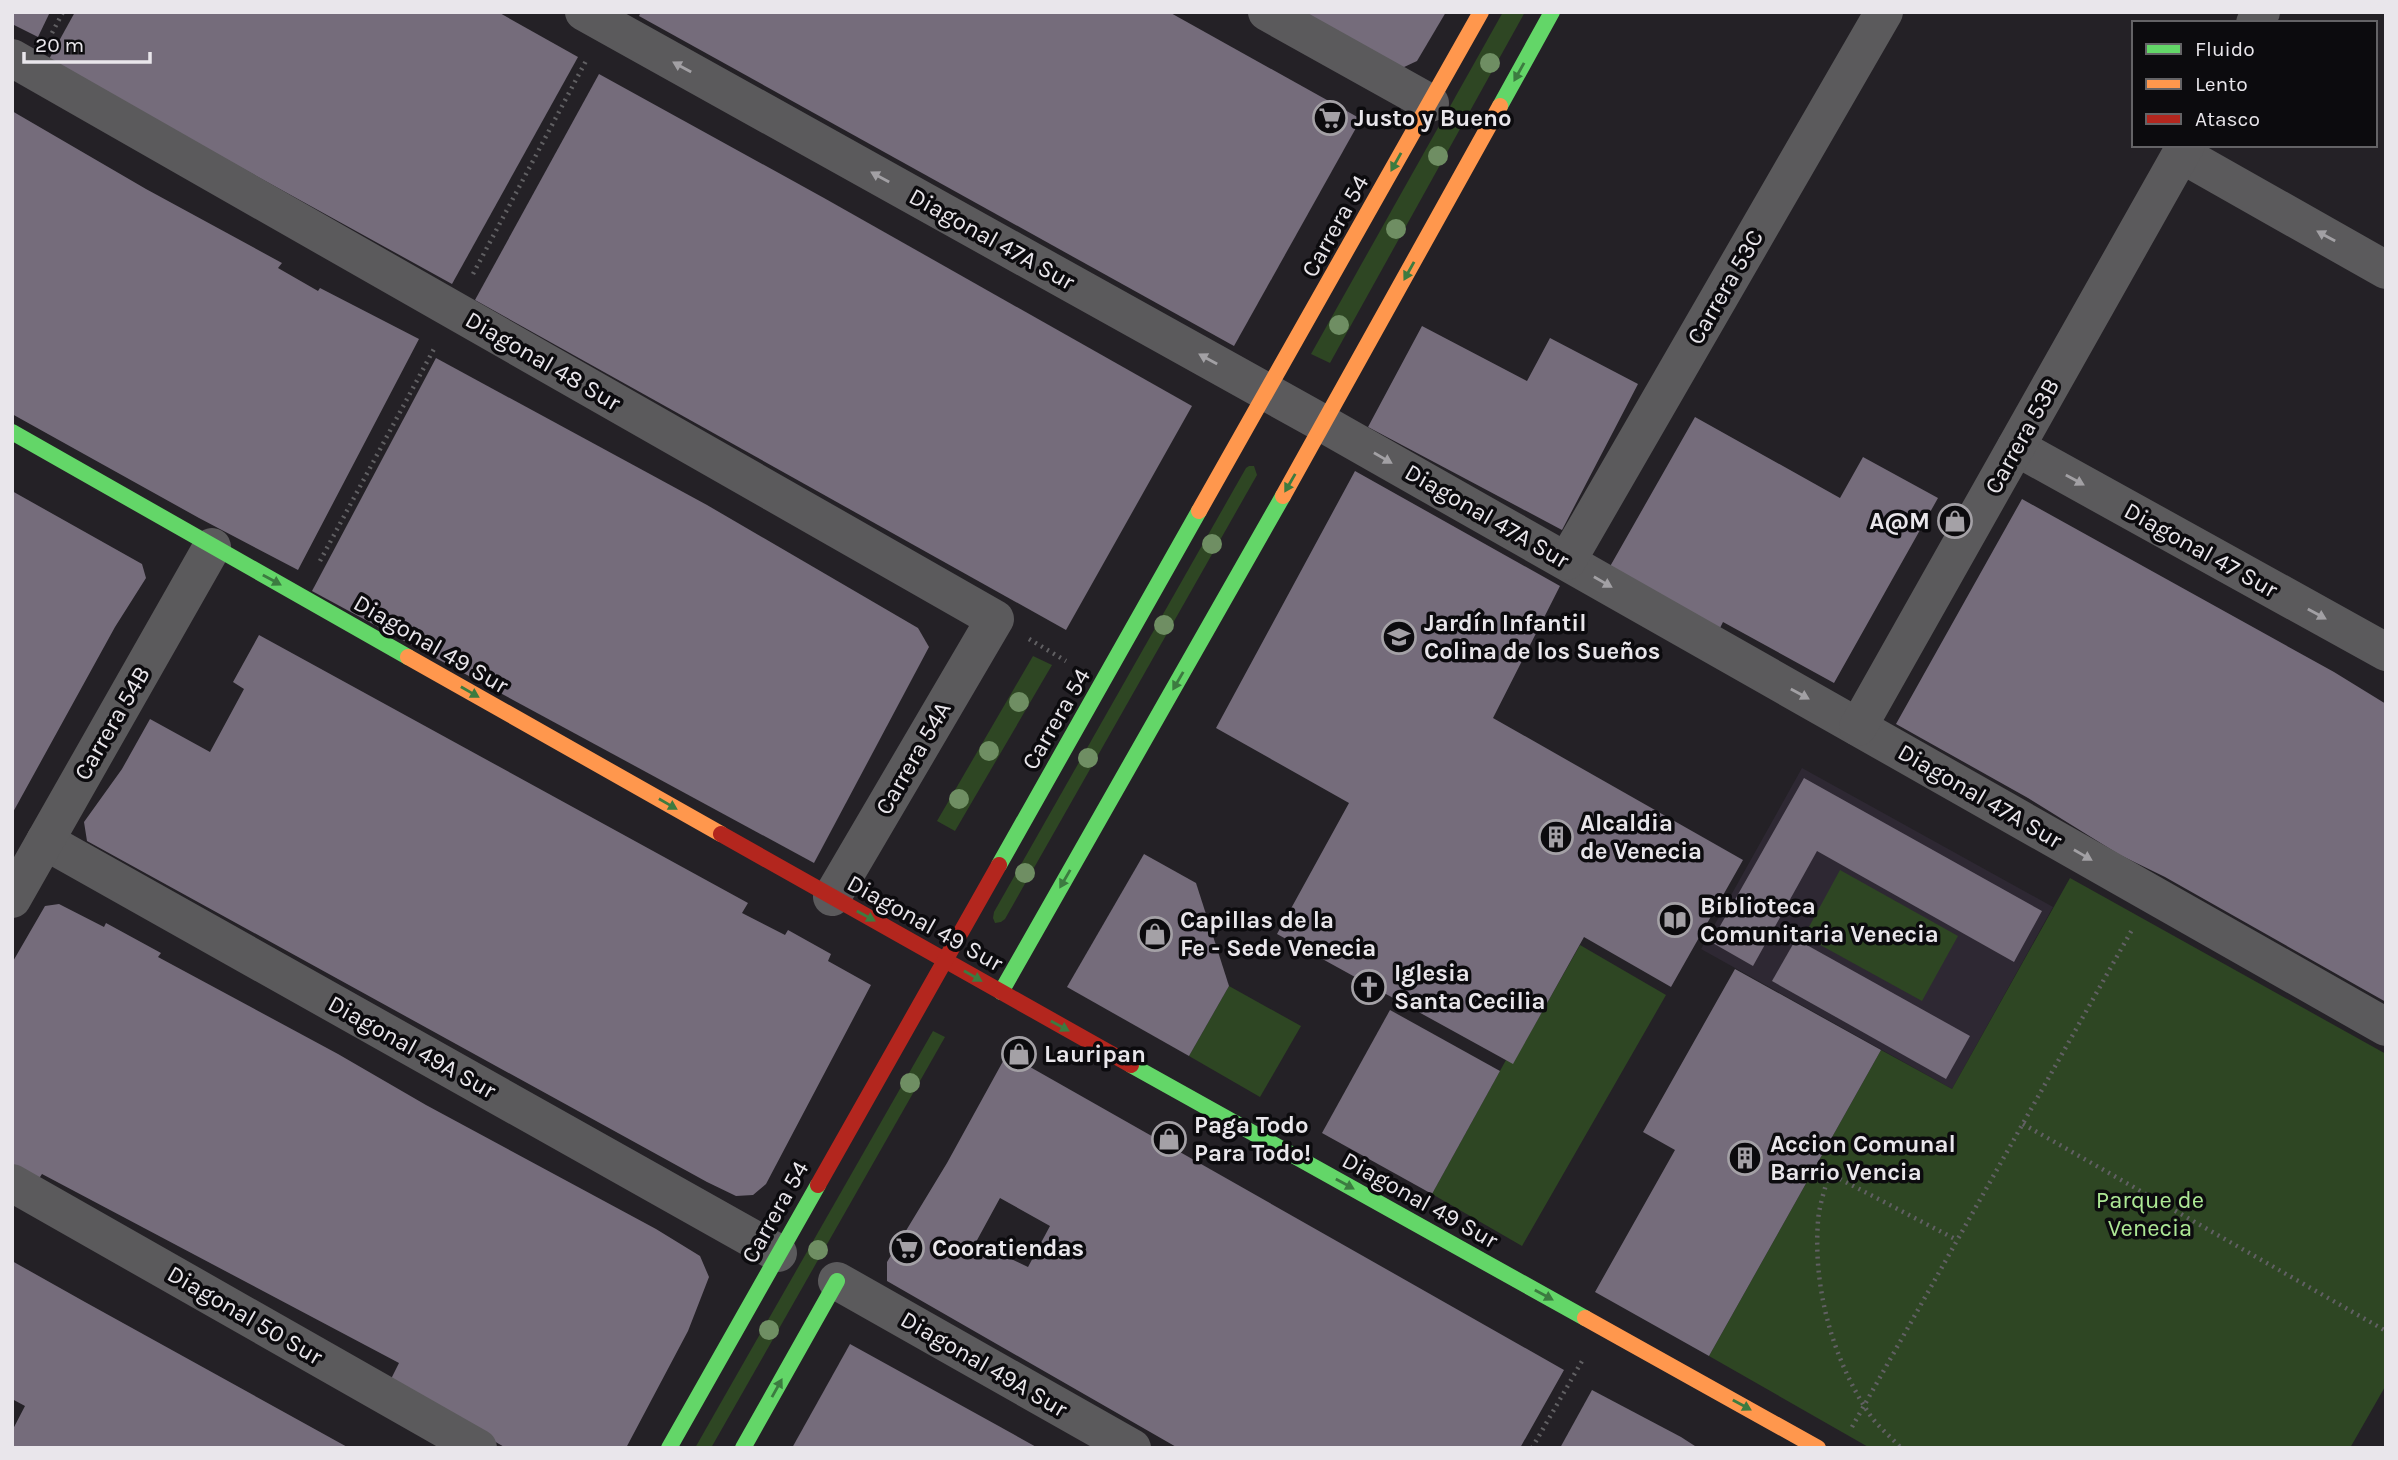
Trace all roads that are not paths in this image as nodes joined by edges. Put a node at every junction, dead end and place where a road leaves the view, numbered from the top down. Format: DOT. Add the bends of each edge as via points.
graph roads {
  1 [pos="584,12"];
  2 [pos="1268,12"];
  3 [pos="1481,12"];
  4 [pos="1552,12"];
  5 [pos="1884,12"];
  6 [pos="12,58"];
  7 [pos="1430,103"];
  8 [pos="2183,150"];
  9 [pos="2386,270"];
  10 [pos="1267,393"];
  11 [pos="1324,424"];
  12 [pos="12,432"];
  13 [pos="2016,447"];
  14 [pos="212,547"];
  15 [pos="1567,561"];
  16 [pos="995,619"];
  17 [pos="2386,652"];
  18 [pos="1858,727"];
  19 [pos="45,841"];
  20 [pos="831,897"];
  21 [pos="12,899"];
  22 [pos="944,960"];
  23 [pos="1001,992"];
  24 [pos="2386,1027"];
  25 [pos="12,1183"];
  26 [pos="778,1253"];
  27 [pos="837,1281"];
  28 [pos="478,1448"];
  29 [pos="668,1448"];
  30 [pos="743,1448"];
  31 [pos="1132,1448"];
  32 [pos="1818,1448"];
  10 -- 1 [label="street, Diagonal 47A Sur, one-way"];
  2 -- 7 [label="street"];
  3 -- 7 [label="street, Carrera 54"];
  4 -- 11 [label="street, one-way"];
  5 -- 15 [label="street, Carrera 53C"];
  6 -- 16 [label="street, Diagonal 48 Sur"];
  7 -- 10 [label="street, Carrera 54, one-way"];
  9 -- 8 [label="street, one-way"];
  8 -- 13 [label="street, Carrera 53B"];
  10 -- 11 [label="street, Diagonal 47A Sur"];
  10 -- 22 [label="street, Carrera 54"];
  11 -- 15 [label="street, Diagonal 47A Sur, one-way"];
  11 -- 23 [label="street, one-way"];
  12 -- 14 [label="street, Diagonal 49 Sur"];
  13 -- 17 [label="street, Diagonal 47 Sur, one-way"];
  13 -- 18 [label="street, Carrera 53B"];
  14 -- 19 [label="street, Carrera 54B"];
  14 -- 20 [label="street, Diagonal 49 Sur, one-way"];
  15 -- 18 [label="street, Diagonal 47A Sur, one-way"];
  16 -- 20 [label="street, Carrera 54A"];
  18 -- 24 [label="street, Diagonal 47A Sur, one-way"];
  19 -- 21 [label="street, Carrera 54B"];
  19 -- 26 [label="street, Diagonal 49A Sur"];
  20 -- 22 [label="street, Diagonal 49 Sur, one-way"];
  22 -- 23 [label="street, Diagonal 49 Sur, one-way"];
  22 -- 26 [label="street, Carrera 54"];
  23 -- 32 [label="street, Diagonal 49 Sur, one-way"];
  25 -- 28 [label="street, Diagonal 50 Sur"];
  26 -- 29 [label="street, Carrera 54"];
  30 -- 27 [label="street, one-way"];
  27 -- 31 [label="street, Diagonal 49A Sur"];
}
